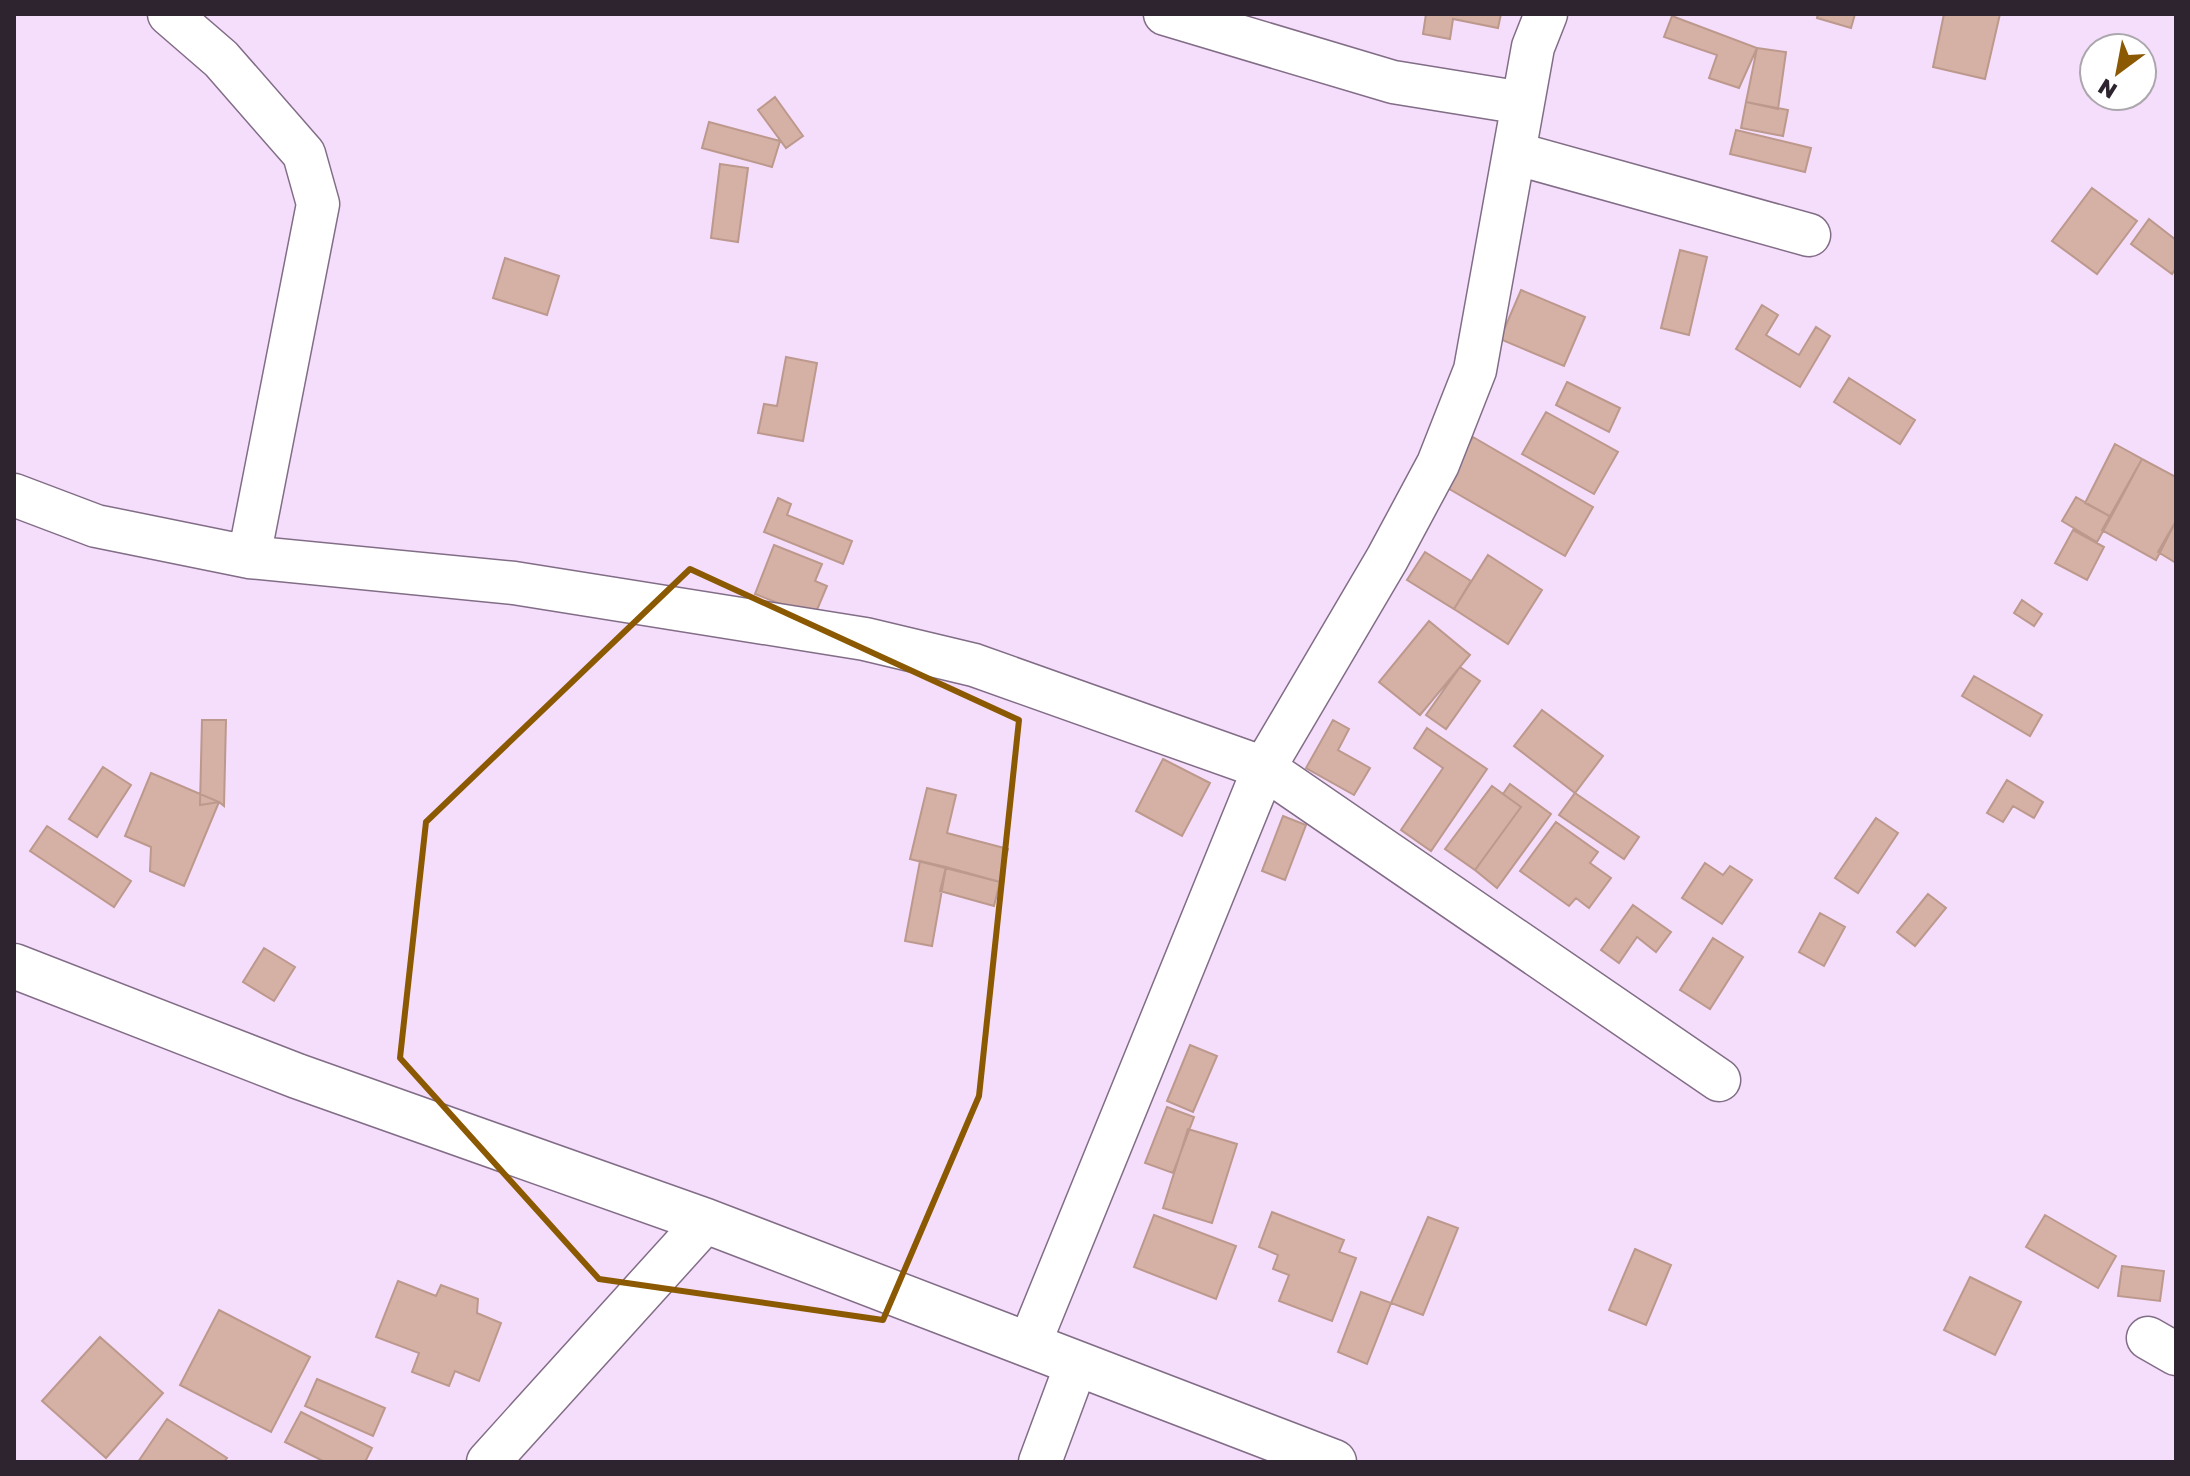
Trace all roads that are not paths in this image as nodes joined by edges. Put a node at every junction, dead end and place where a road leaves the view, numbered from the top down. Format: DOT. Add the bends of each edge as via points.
graph roads {
  1 [pos="169,14"];
  2 [pos="1165,14"];
  3 [pos="1546,14"];
  4 [pos="1523,103"];
  5 [pos="1514,153"];
  6 [pos="1809,235"];
  7 [pos="14,495"];
  8 [pos="249,557"];
  9 [pos="1264,768"];
  10 [pos="14,966"];
  11 [pos="1719,1080"];
  12 [pos="706,1221"];
  13 [pos="1029,1345"];
  14 [pos="1076,1365"];
  15 [pos="488,1462"];
  16 [pos="1040,1462"];
  17 [pos="1334,1462"];
  1 -- 8 [label="street" via="221,59 304,154 318,204"];
  2 -- 4 [label="street" via="1393,82"];
  3 -- 4 [label="street" via="1533,47"];
  4 -- 5 [label="street"];
  5 -- 6 [label="street"];
  5 -- 9 [label="street" via="1475,370 1438,464"];
  7 -- 8 [label="street" via="96,526"];
  8 -- 9 [label="street" via="514,583 865,639 974,665"];
  9 -- 11 [label="street"];
  9 -- 13 [label="street"];
  10 -- 12 [label="main road" via="297,1076"];
  12 -- 13 [label="main road"];
  12 -- 15 [label="street"];
  13 -- 14 [label="main road"];
  14 -- 16 [label="street"];
  14 -- 17 [label="main road"];
}
